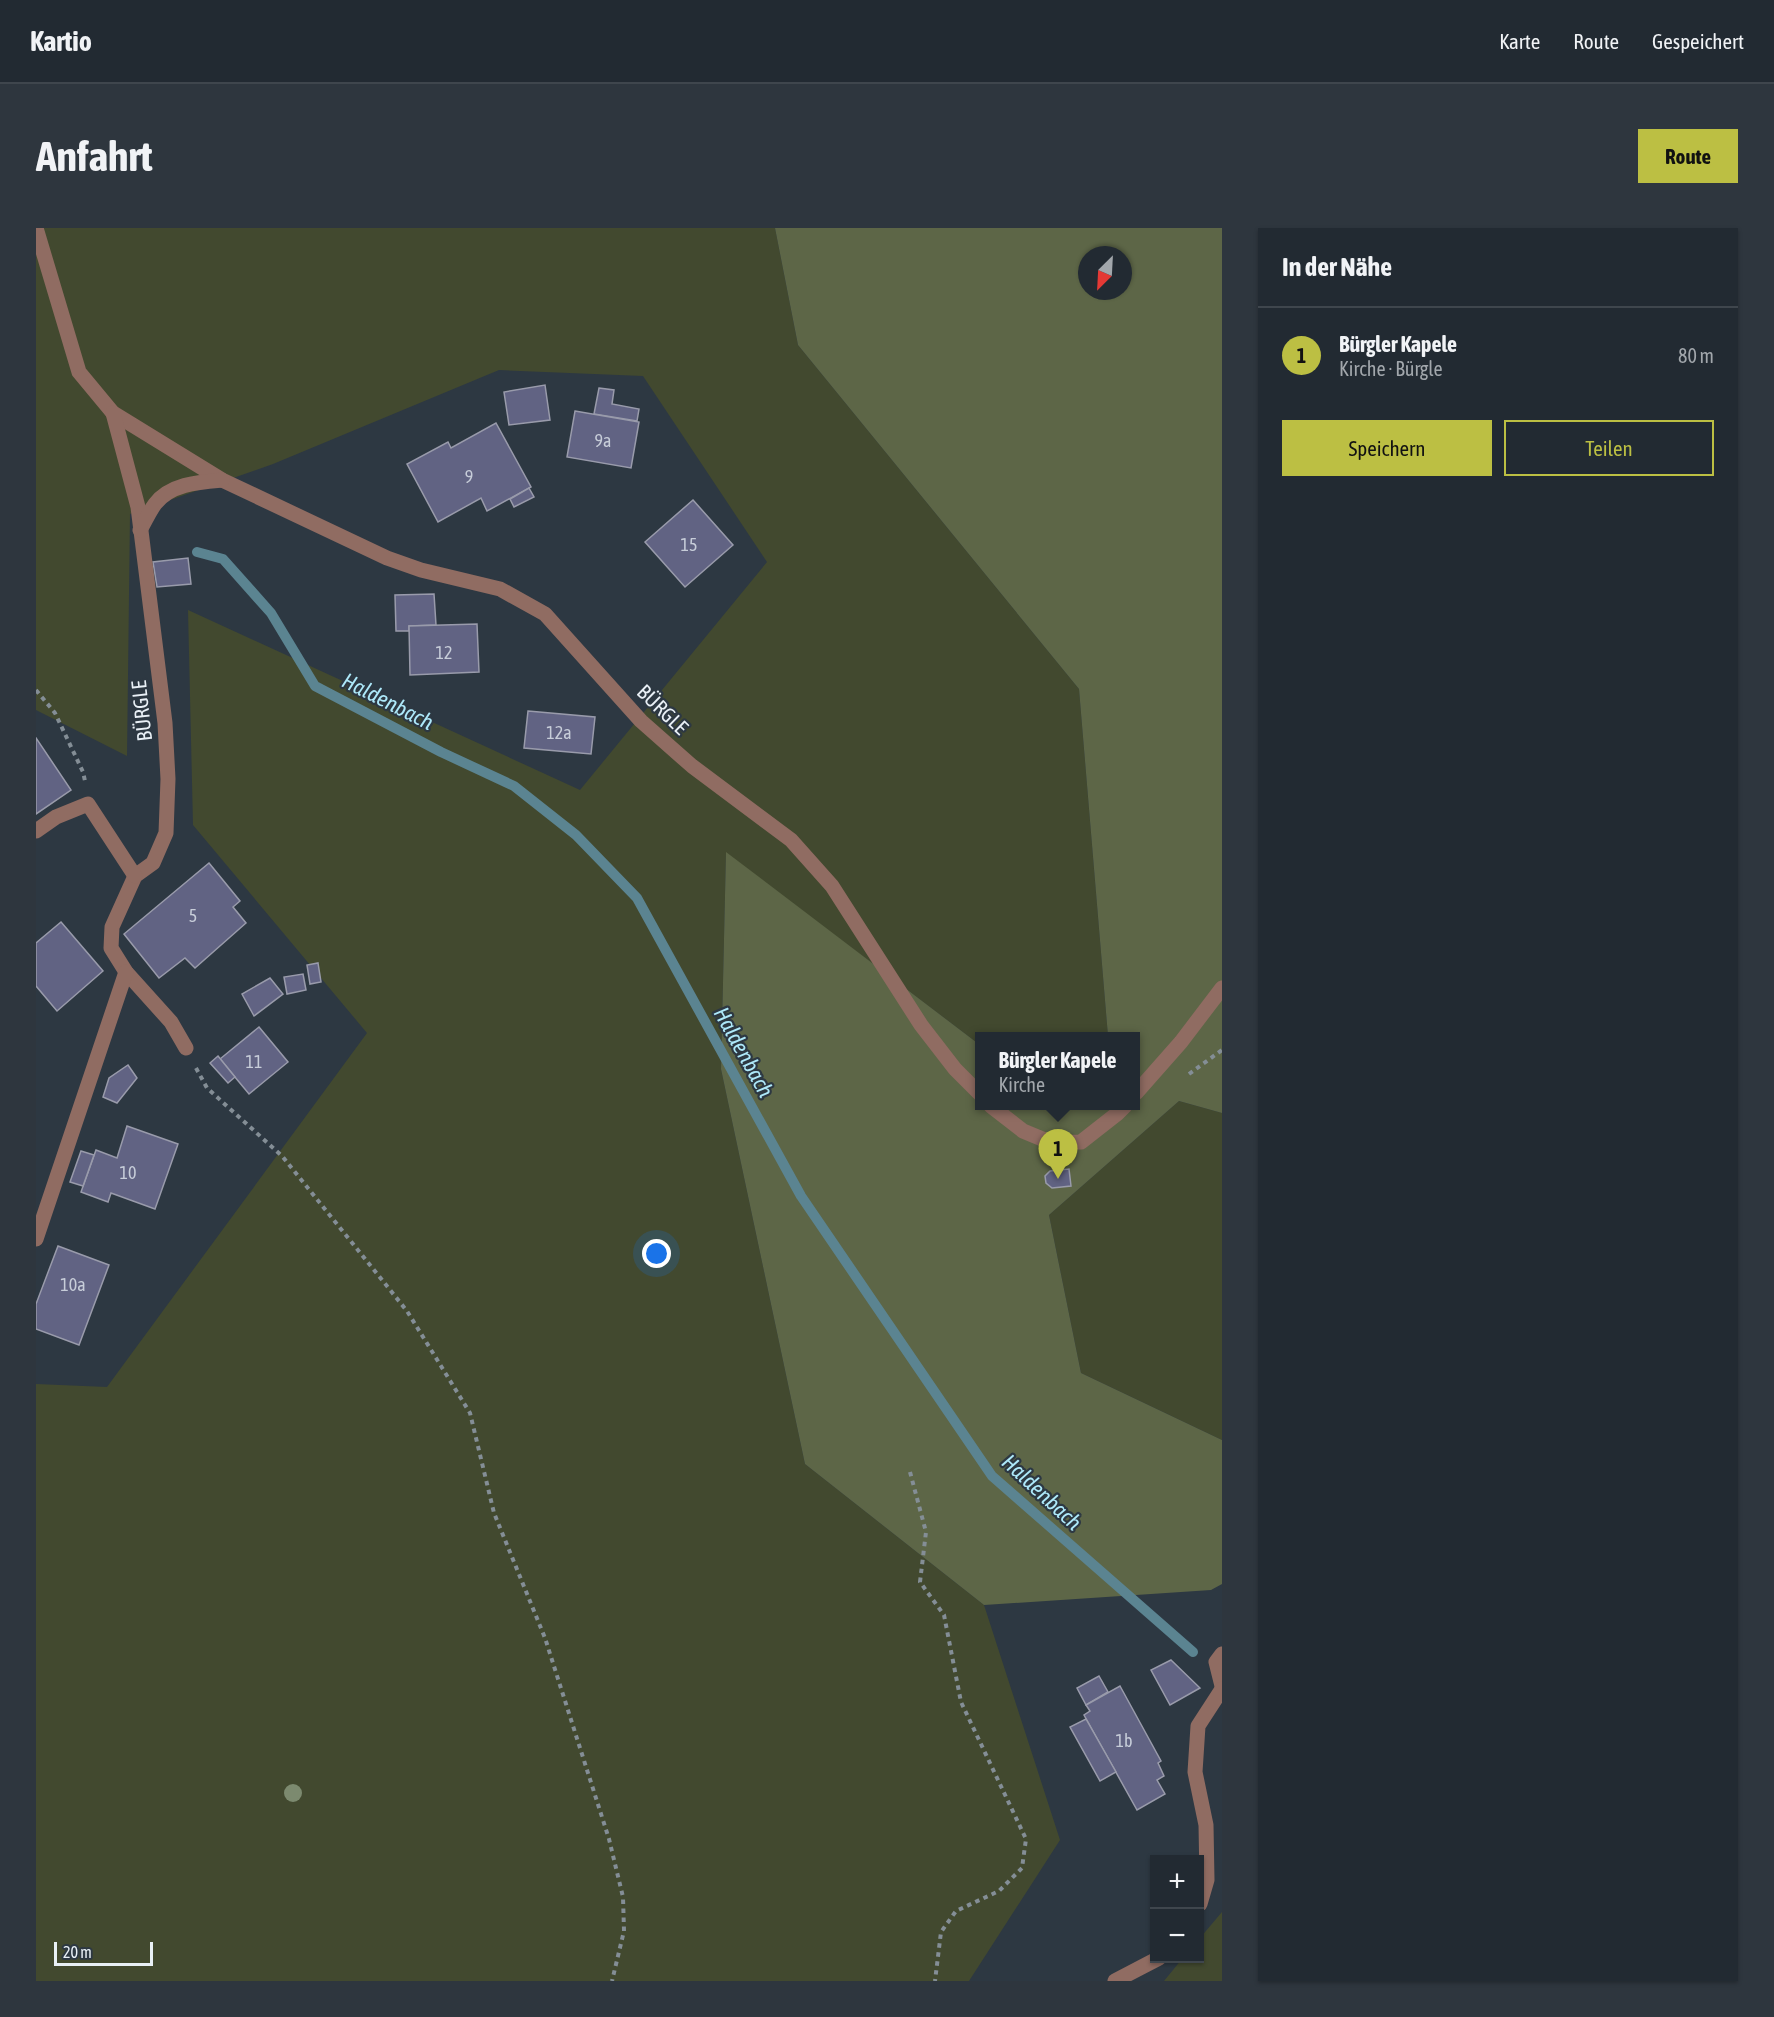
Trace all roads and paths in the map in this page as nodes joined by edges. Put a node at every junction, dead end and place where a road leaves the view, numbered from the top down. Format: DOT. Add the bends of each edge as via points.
graph roads {
  1 [pos="36,228"];
  2 [pos="113,413"];
  3 [pos="222,480"];
  4 [pos="140,530"];
  5 [pos="36,690"];
  6 [pos="88,804"];
  7 [pos="36,831"];
  8 [pos="135,876"];
  9 [pos="126,972"];
  10 [pos="1222,988"];
  11 [pos="186,1048"];
  12 [pos="1140,1088"];
  13 [pos="975,1089"];
  14 [pos="996,1110"];
  15 [pos="1121,1110"];
  16 [pos="36,1239"];
  17 [pos="910,1472"];
  18 [pos="1222,1654"];
  19 [pos="1222,1688"];
  20 [pos="1204,1890"];
  21 [pos="1152,1963"];
  22 [pos="612,1981"];
  23 [pos="935,1981"];
  24 [pos="1115,1981"];
  1 -- 2 [label="street, BÜRGLE" via="79,372"];
  2 -- 3 [label="street, BÜRGLE"];
  2 -- 4 [label="street, BÜRGLE" via="138,507"];
  3 -- 4 [label="street" via="196,482 172,490 155,503"];
  3 -- 13 [label="street, BÜRGLE" via="387,558 500,589 545,614 641,721 692,766 791,840 832,886 921,1025"];
  4 -- 8 [label="street, BÜRGLE" via="165,723 168,779 166,833 153,863"];
  5 -- 6 [label="path" via="55,713 84,772"];
  6 -- 7 [label="street" via="56,817"];
  6 -- 8 [label="street"];
  8 -- 9 [label="street, BÜRGLE" via="112,927 111,948"];
  9 -- 11 [label="street, BÜRGLE" via="171,1022"];
  9 -- 16 [label="street"];
  10 -- 12 [label="street"];
  11 -- 22 [label="path" via="207,1088 282,1156 407,1311 470,1413 494,1514 545,1638 609,1839 623,1897 624,1931"];
  14 -- 15 [label="street" via="1023,1131 1052,1143 1081,1142"];
  17 -- 23 [label="path" via="926,1532 920,1582 944,1615 961,1702 1026,1839 1022,1868 999,1891 956,1911 941,1932"];
  18 -- 19 [label="street" via="1216,1662"];
  19 -- 20 [label="street" via="1198,1726 1194,1772 1206,1825"];
  21 -- 24 [label="street"];
}
